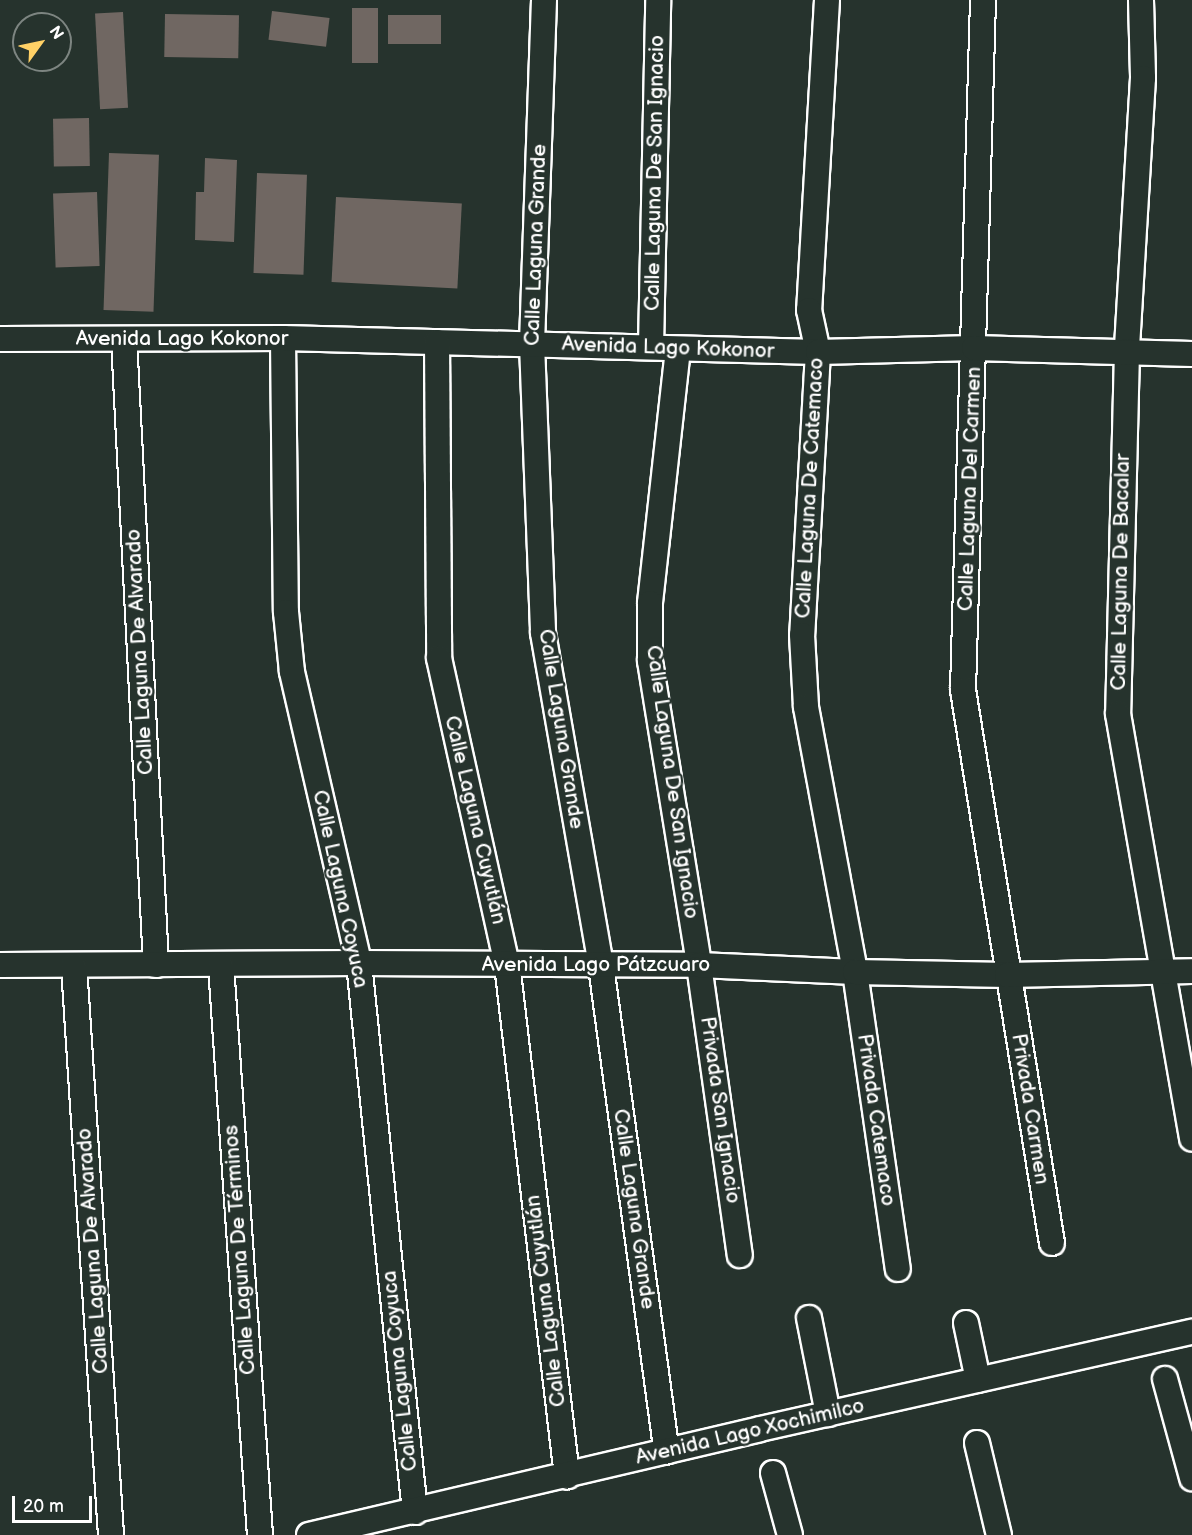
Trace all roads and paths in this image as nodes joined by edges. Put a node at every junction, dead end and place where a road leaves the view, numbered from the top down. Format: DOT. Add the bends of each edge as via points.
graph roads {
  1 [pos="544,0"];
  2 [pos="658,0"];
  3 [pos="826,0"];
  4 [pos="983,0"];
  5 [pos="1141,0"];
  6 [pos="283,338"];
  7 [pos="0,339"];
  8 [pos="124,339"];
  9 [pos="437,342"];
  10 [pos="532,344"];
  11 [pos="651,347"];
  12 [pos="974,348"];
  13 [pos="678,349"];
  14 [pos="1126,351"];
  15 [pos="818,352"];
  16 [pos="1192,354"];
  17 [pos="359,963"];
  18 [pos="221,964"];
  19 [pos="507,964"];
  20 [pos="0,965"];
  21 [pos="156,965"];
  22 [pos="699,965"];
  23 [pos="74,966"];
  24 [pos="602,966"];
  25 [pos="1162,971"];
  26 [pos="1192,971"];
  27 [pos="855,972"];
  28 [pos="1007,975"];
  29 [pos="1192,1139"];
  30 [pos="1052,1243"];
  31 [pos="740,1255"];
  32 [pos="898,1269"];
  33 [pos="809,1318"];
  34 [pos="966,1323"];
  35 [pos="1192,1332"];
  36 [pos="1165,1379"];
  37 [pos="978,1380"];
  38 [pos="828,1414"];
  39 [pos="976,1443"];
  40 [pos="667,1452"];
  41 [pos="773,1473"];
  42 [pos="567,1476"];
  43 [pos="1192,1478"];
  44 [pos="415,1512"];
  45 [pos="111,1535"];
  46 [pos="260,1535"];
  47 [pos="309,1535"];
  48 [pos="790,1535"];
  49 [pos="999,1535"];
  1 -- 10 [label="street, Calle Laguna Grande"];
  2 -- 11 [label="street, Calle Laguna De San Ignacio"];
  3 -- 15 [label="street, Calle Laguna De Catemaco" via="809,310"];
  4 -- 12 [label="street, Calle Laguna Del Carmen"];
  5 -- 14 [label="street, Calle Laguna De Bacalar" via="1143,78"];
  6 -- 8 [label="street, Avenida Lago Kokonor"];
  6 -- 9 [label="street, Avenida Lago Kokonor"];
  6 -- 17 [label="street, Calle Laguna Coyuca" via="286,612 292,672"];
  7 -- 8 [label="street, Avenida Lago Kokonor"];
  8 -- 21 [label="street, Calle Laguna De Alvarado"];
  9 -- 10 [label="street, Avenida Lago Kokonor"];
  9 -- 19 [label="street, Calle Laguna Cuyutlán" via="439,658"];
  10 -- 11 [label="street, Avenida Lago Kokonor"];
  10 -- 24 [label="street, Calle Laguna Grande" via="543,633"];
  11 -- 13 [label="street, Avenida Lago Kokonor"];
  12 -- 14 [label="street, Avenida Lago Kokonor"];
  12 -- 15 [label="street, Avenida Lago Kokonor"];
  12 -- 28 [label="street, Calle Laguna Del Carmen" via="963,690"];
  13 -- 15 [label="street, Avenida Lago Kokonor"];
  13 -- 22 [label="street, Calle Laguna De San Ignacio" via="650,603 650,661"];
  14 -- 16 [label="street, Avenida Lago Kokonor"];
  14 -- 25 [label="street, Calle Laguna De Bacalar" via="1118,714"];
  15 -- 27 [label="street, Calle Laguna De Catemaco" via="802,635 806,707"];
  17 -- 18 [label="street, Avenida Lago Pátzcuaro"];
  17 -- 19 [label="street, Avenida Lago Pátzcuaro"];
  17 -- 44 [label="street, Calle Laguna Coyuca"];
  18 -- 21 [label="street, Avenida Lago Pátzcuaro"];
  18 -- 46 [label="street, Calle Laguna De Términos"];
  19 -- 24 [label="street, Avenida Lago Pátzcuaro"];
  19 -- 42 [label="street, Calle Laguna Cuyutlán"];
  20 -- 23 [label="street, Avenida Lago Pátzcuaro"];
  21 -- 23 [label="street, Avenida Lago Pátzcuaro"];
  22 -- 24 [label="street, Avenida Lago Pátzcuaro"];
  22 -- 27 [label="street, Avenida Lago Pátzcuaro"];
  22 -- 31 [label="street, Privada San Ignacio"];
  23 -- 45 [label="street, Calle Laguna De Alvarado"];
  24 -- 40 [label="street, Calle Laguna Grande"];
  25 -- 26 [label="street, Avenida Lago Pátzcuaro"];
  25 -- 28 [label="street, Avenida Lago Pátzcuaro"];
  25 -- 29 [label="street, Calle Laguna De Bacalar"];
  27 -- 28 [label="street, Avenida Lago Pátzcuaro"];
  27 -- 32 [label="street, Privada Catemaco"];
  28 -- 30 [label="street, Privada Carmen"];
  33 -- 38 [label="street"];
  34 -- 37 [label="street"];
  35 -- 37 [label="street, Avenida Lago Xochimilco"];
  36 -- 43 [label="street"];
  37 -- 38 [label="street, Avenida Lago Xochimilco"];
  38 -- 40 [label="street, Avenida Lago Xochimilco"];
  39 -- 49 [label="street"];
  40 -- 42 [label="street, Avenida Lago Xochimilco"];
  41 -- 48 [label="street"];
  42 -- 44 [label="street, Avenida Lago Xochimilco"];
  44 -- 47 [label="street, Avenida Lago Xochimilco"];
}
